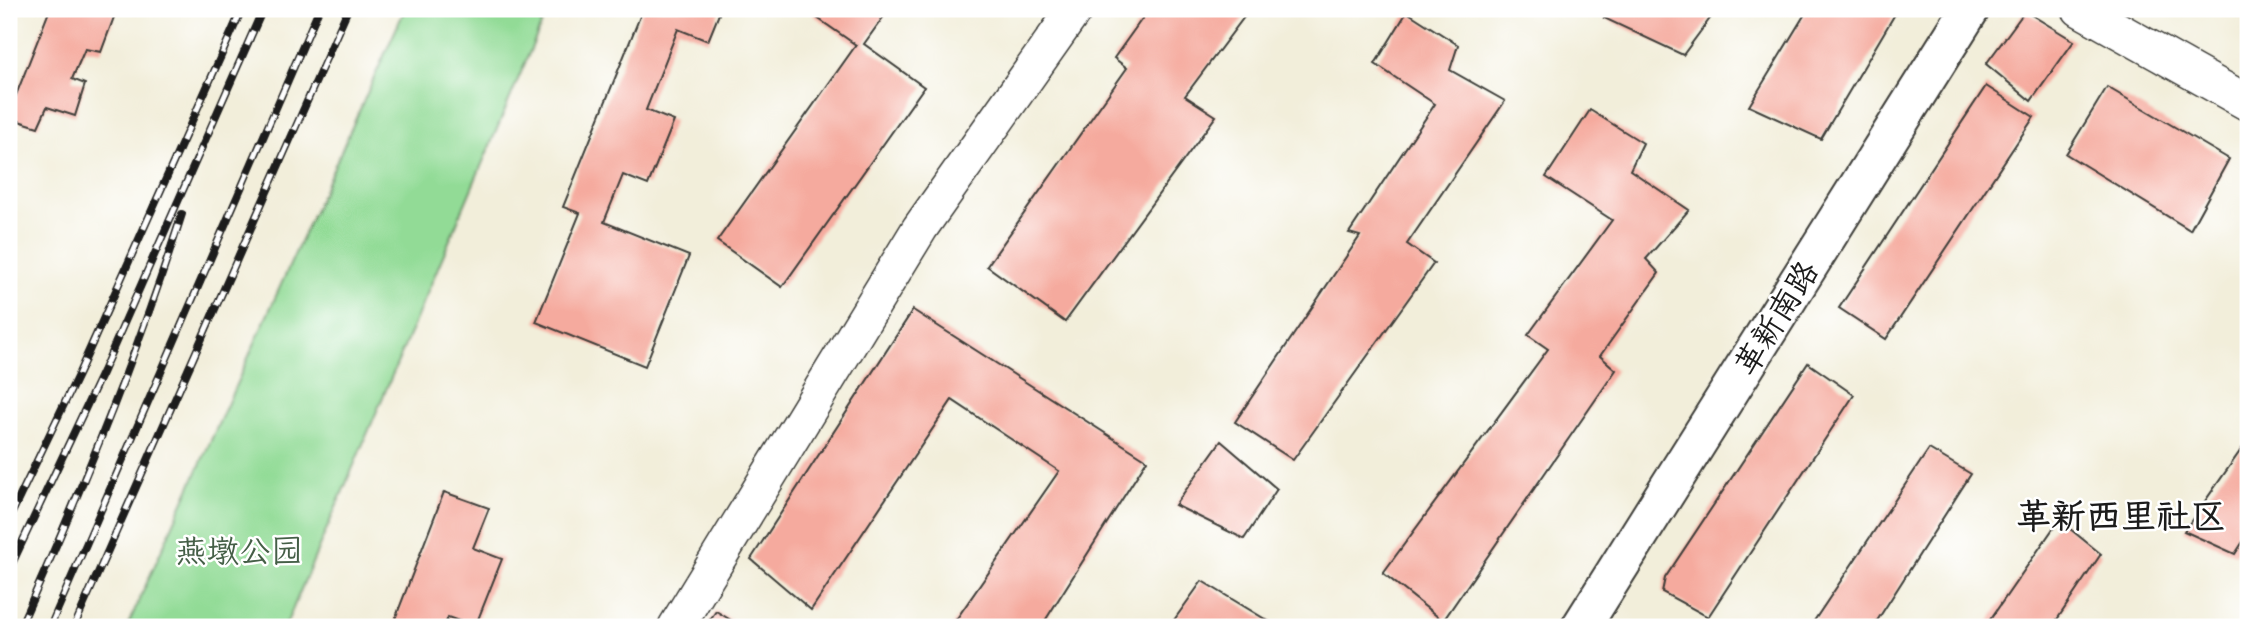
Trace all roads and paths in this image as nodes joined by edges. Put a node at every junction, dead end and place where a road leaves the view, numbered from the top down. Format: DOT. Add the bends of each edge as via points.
graph roads {
  1 [pos="1075,9"];
  2 [pos="1970,9"];
  3 [pos="2080,9"];
  4 [pos="2248,103"];
  5 [pos="676,627"];
  6 [pos="1581,627"];
  1 -- 5 [label="street" via="920,228"];
  2 -- 6 [label="street, 革新南路"];
  3 -- 4 [label="street"];
}
